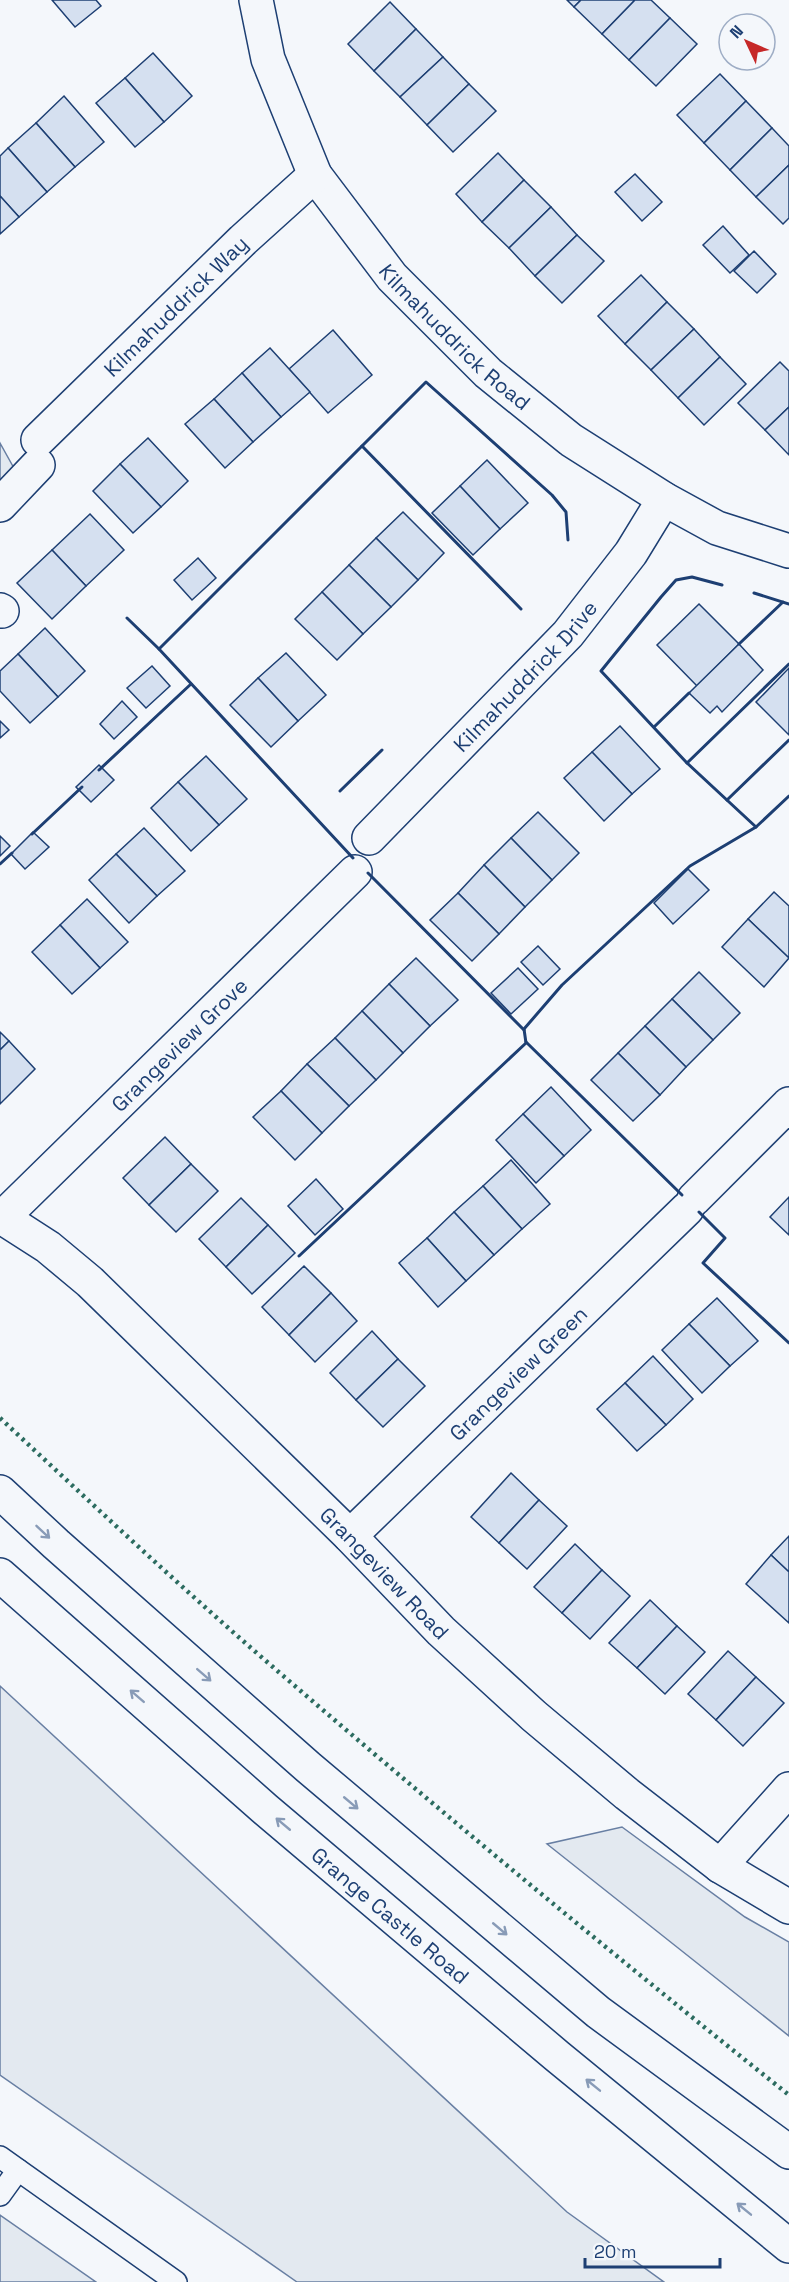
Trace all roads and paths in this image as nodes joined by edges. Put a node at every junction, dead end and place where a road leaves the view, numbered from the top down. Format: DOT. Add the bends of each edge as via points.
graph roads {
  1 [pos="256,0"];
  2 [pos="315,175"];
  3 [pos="664,499"];
  4 [pos="0,505"];
  5 [pos="789,551"];
  6 [pos="369,838"];
  7 [pos="355,872"];
  8 [pos="789,1104"];
  9 [pos="1,1217"];
  10 [pos="0,1492"];
  11 [pos="350,1536"];
  12 [pos="0,1575"];
  13 [pos="789,1789"];
  14 [pos="720,1866"];
  15 [pos="789,1907"];
  16 [pos="789,2152"];
  17 [pos="0,2157"];
  18 [pos="18,2170"];
  19 [pos="0,2195"];
  20 [pos="789,2246"];
  21 [pos="176,2282"];
  1 -- 2 [label="street, Kilmahuddrick Road" via="268,59"];
  2 -- 3 [label="street, Kilmahuddrick Road" via="392,277 488,373 571,440"];
  2 -- 4 [label="street, Kilmahuddrick Way" via="251,232 38,453"];
  3 -- 5 [label="street, Kilmahuddrick Road" via="717,528"];
  3 -- 6 [label="street, Kilmahuddrick Drive" via="631,553 568,634"];
  7 -- 9 [label="street, Grangeview Grove"];
  8 -- 11 [label="street, Grangeview Green"];
  9 -- 11 [label="street, Grangeview Road" via="90,1282"];
  10 -- 16 [label="street, one-way" via="308,1767 598,2012"];
  11 -- 14 [label="street, Grangeview Road" via="441,1631 534,1716"];
  20 -- 12 [label="street, Grange Castle Road, one-way" via="274,1817"];
  13 -- 14 [label="street"];
  14 -- 15 [label="street, Grangeview Road"];
  17 -- 18 [label="lane"];
  18 -- 19 [label="lane"];
  18 -- 21 [label="lane"];
}
